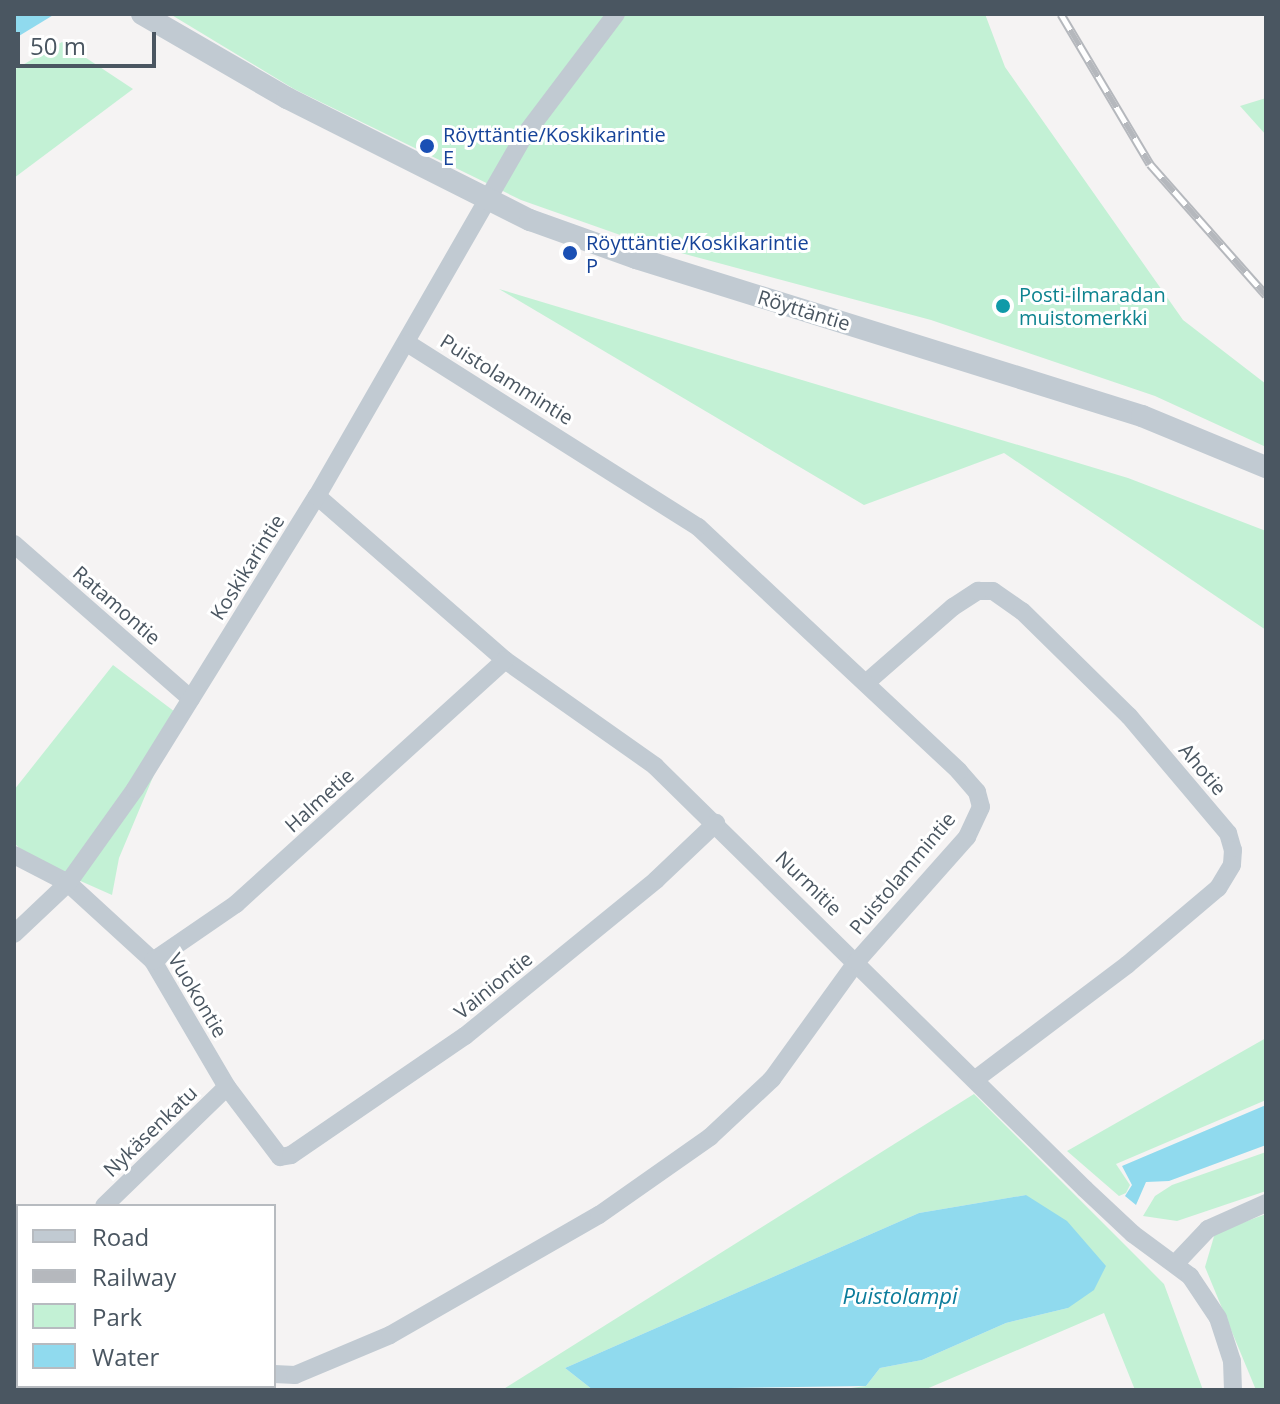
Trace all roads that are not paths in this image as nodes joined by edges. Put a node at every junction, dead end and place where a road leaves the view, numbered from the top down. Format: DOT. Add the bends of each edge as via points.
graph roads {
  1 [pos="142,14"];
  2 [pos="616,14"];
  3 [pos="486,200"];
  4 [pos="407,343"];
  5 [pos="1266,467"];
  6 [pos="317,496"];
  7 [pos="14,544"];
  8 [pos="505,660"];
  9 [pos="867,682"];
  10 [pos="191,699"];
  11 [pos="716,823"];
  12 [pos="14,855"];
  13 [pos="68,883"];
  14 [pos="14,934"];
  15 [pos="153,961"];
  16 [pos="857,961"];
  17 [pos="977,1078"];
  18 [pos="227,1087"];
  19 [pos="280,1157"];
  20 [pos="1266,1203"];
  21 [pos="109,1204"];
  22 [pos="1175,1264"];
  23 [pos="276,1374"];
  24 [pos="1233,1390"];
  1 -- 3 [label="street, Röyttäntie" via="287,98"];
  2 -- 3 [label="street, Koskikarintie" via="524,136"];
  3 -- 4 [label="street, Koskikarintie"];
  3 -- 5 [label="street, Röyttäntie" via="636,258 1142,416"];
  4 -- 6 [label="street, Koskikarintie"];
  4 -- 9 [label="street, Puistolammintie" via="698,527"];
  6 -- 8 [label="street, Nurmitie"];
  6 -- 10 [label="street, Koskikarintie"];
  7 -- 10 [label="street, Ratamontie"];
  8 -- 11 [label="street, Nurmitie" via="655,766"];
  8 -- 15 [label="street, Halmetie" via="236,904"];
  9 -- 16 [label="street, Puistolammintie" via="959,771 977,792 981,807 967,837"];
  9 -- 17 [label="street, Ahotie" via="953,607 978,591 993,591 1022,611 1129,716 1228,833 1233,850 1232,865 1218,888 1127,965"];
  10 -- 13 [label="street, Koskikarintie"];
  11 -- 16 [label="street, Nurmitie"];
  11 -- 19 [label="street, Vainiontie" via="656,880 465,1036 291,1155"];
  12 -- 13 [label="street, Vuokontie"];
  13 -- 14 [label="street, Koskikarintie"];
  13 -- 15 [label="street, Vuokontie"];
  15 -- 18 [label="street, Vuokontie"];
  16 -- 17 [label="street, Nurmitie"];
  16 -- 23 [label="street, Puistolammintie" via="772,1079 710,1137 599,1215 390,1335 295,1375"];
  17 -- 22 [label="street, Nurmitie" via="1123,1225"];
  18 -- 19 [label="street, Vuokontie"];
  18 -- 21 [label="street, Nykäsenkatu"];
  20 -- 22 [label="street" via="1208,1229"];
  22 -- 24 [label="street, Nurmitie" via="1190,1276 1218,1318 1232,1361"];
}
